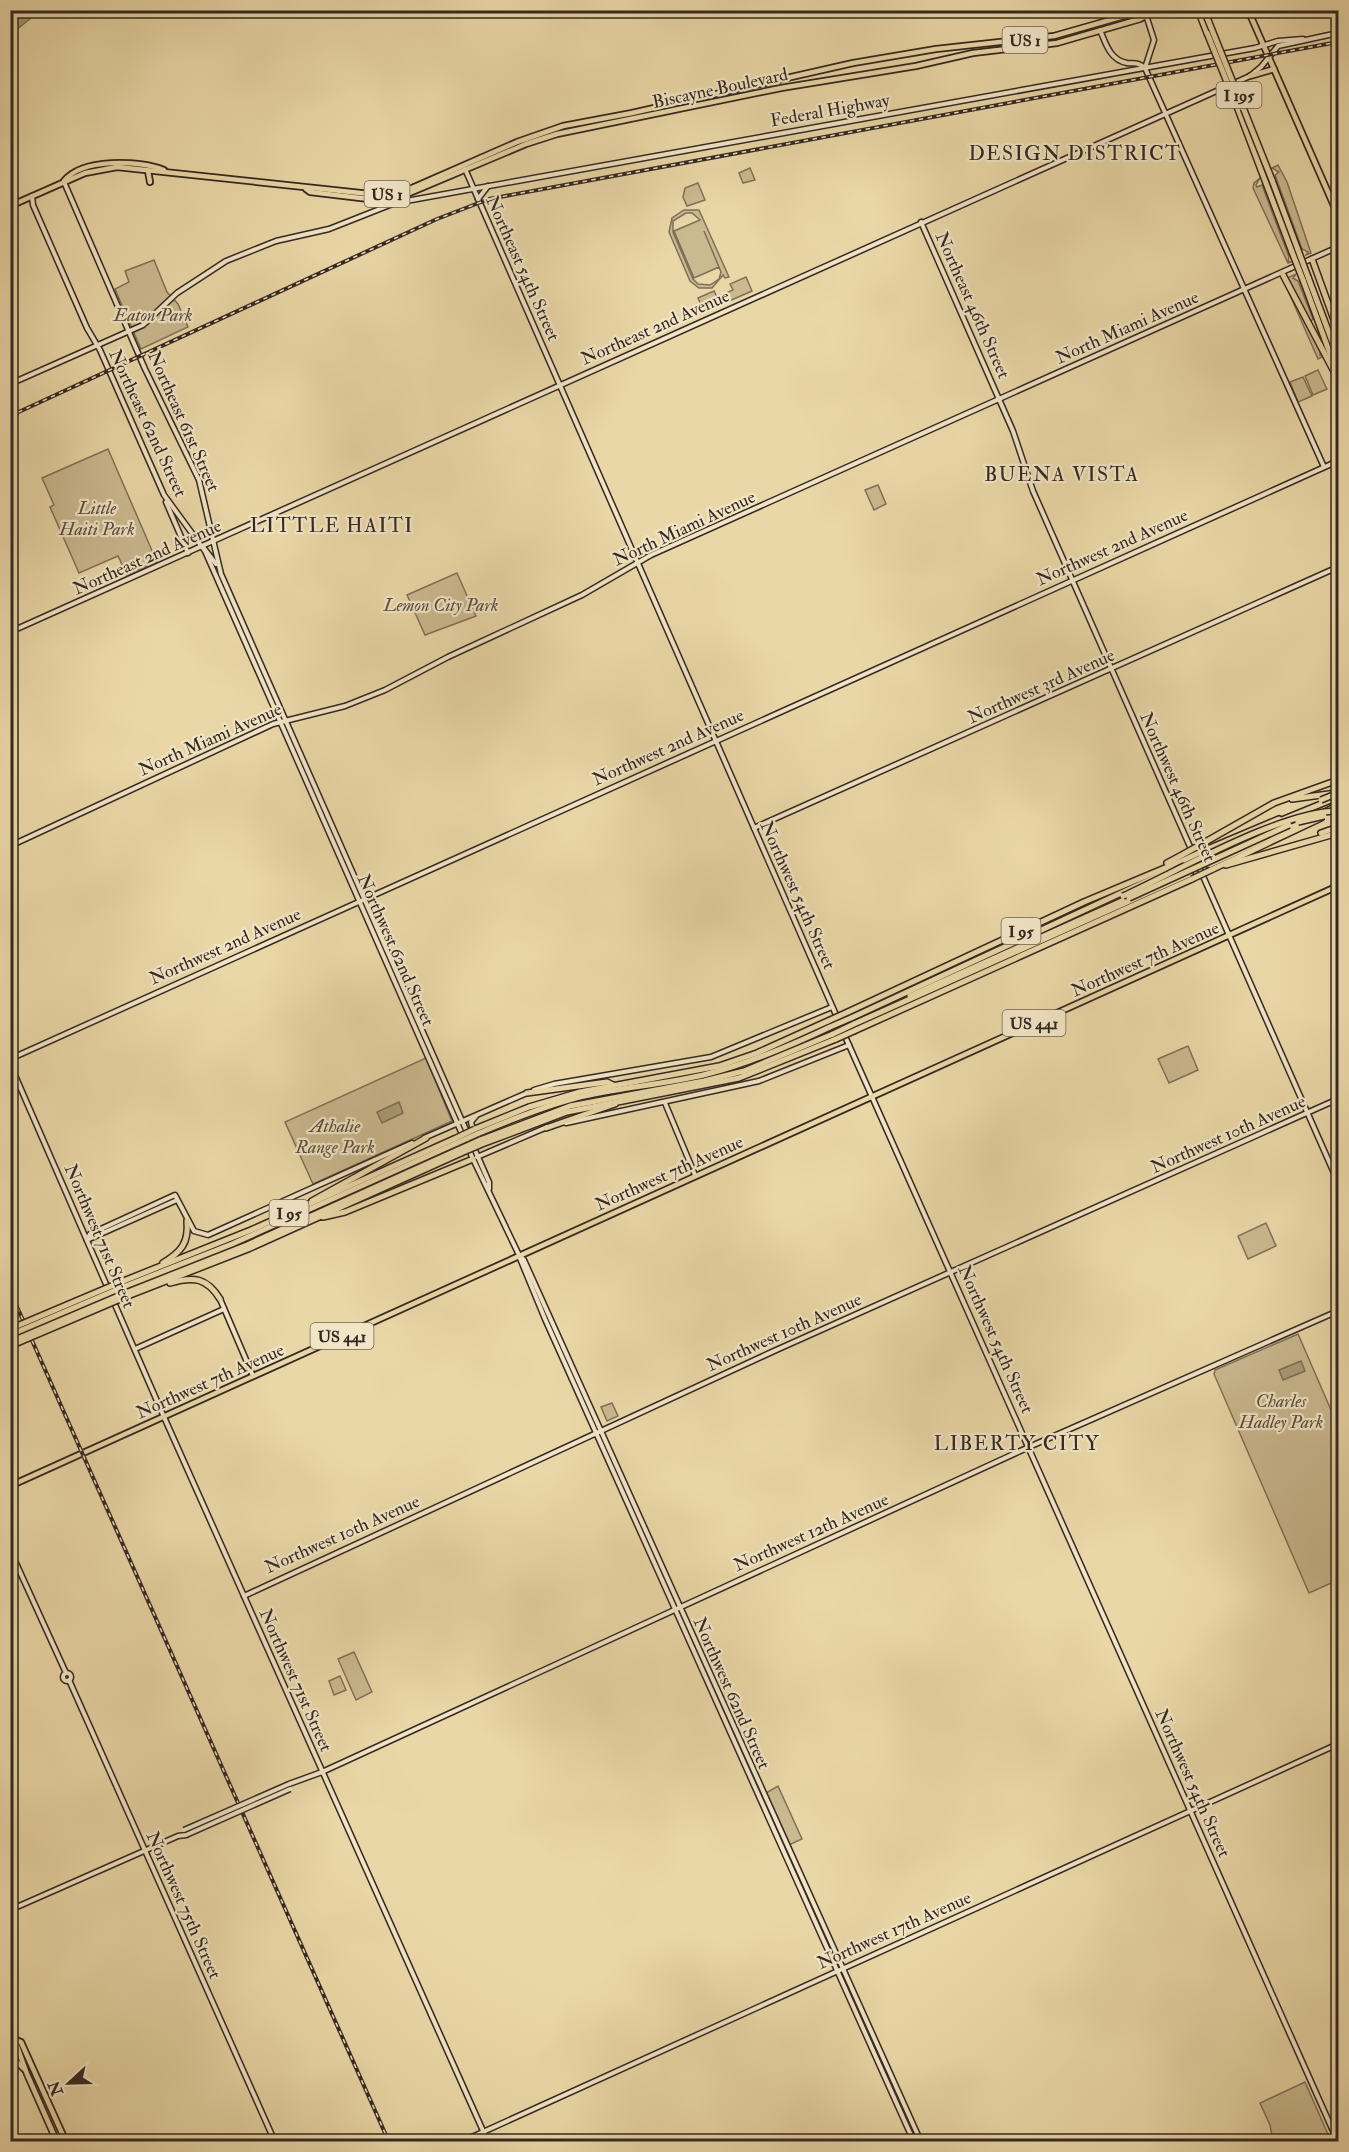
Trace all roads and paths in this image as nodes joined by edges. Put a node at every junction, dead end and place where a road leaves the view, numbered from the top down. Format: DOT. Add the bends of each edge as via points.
graph roads {
  1 [pos="1156,10"];
  2 [pos="1196,10"];
  3 [pos="1204,10"];
  4 [pos="1248,10"];
  5 [pos="1144,12"];
  6 [pos="1097,24"];
  7 [pos="1100,30"];
  8 [pos="1338,33"];
  9 [pos="1304,39"];
  10 [pos="1057,42"];
  11 [pos="1263,46"];
  12 [pos="1151,52"];
  13 [pos="915,53"];
  14 [pos="1269,57"];
  15 [pos="1137,63"];
  16 [pos="916,66"];
  17 [pos="831,68"];
  18 [pos="1145,68"];
  19 [pos="1274,69"];
  20 [pos="1250,75"];
  21 [pos="833,81"];
  22 [pos="773,82"];
  23 [pos="765,91"];
  24 [pos="1165,114"];
  25 [pos="464,168"];
  26 [pos="165,170"];
  27 [pos="148,171"];
  28 [pos="64,181"];
  29 [pos="150,182"];
  30 [pos="1269,182"];
  31 [pos="489,186"];
  32 [pos="473,189"];
  33 [pos="32,196"];
  34 [pos="478,199"];
  35 [pos="10,206"];
  36 [pos="1338,214"];
  37 [pos="921,222"];
  38 [pos="1338,247"];
  39 [pos="1312,260"];
  40 [pos="1282,273"];
  41 [pos="1245,290"];
  42 [pos="1338,331"];
  43 [pos="130,332"];
  44 [pos="97,346"];
  45 [pos="1328,346"];
  46 [pos="1338,357"];
  47 [pos="1337,375"];
  48 [pos="10,384"];
  49 [pos="559,385"];
  50 [pos="1000,399"];
  51 [pos="1338,461"];
  52 [pos="1324,467"];
  53 [pos="164,495"];
  54 [pos="212,543"];
  55 [pos="202,547"];
  56 [pos="188,553"];
  57 [pos="637,562"];
  58 [pos="1338,567"];
  59 [pos="221,574"];
  60 [pos="645,580"];
  61 [pos="1072,580"];
  62 [pos="10,632"];
  63 [pos="1112,669"];
  64 [pos="285,719"];
  65 [pos="280,721"];
  66 [pos="716,740"];
  67 [pos="1338,780"];
  68 [pos="1338,794"];
  69 [pos="1338,810"];
  70 [pos="1254,814"];
  71 [pos="1338,827"];
  72 [pos="754,828"];
  73 [pos="1338,833"];
  74 [pos="10,846"];
  75 [pos="1286,846"];
  76 [pos="1184,859"];
  77 [pos="1221,865"];
  78 [pos="1210,868"];
  79 [pos="1338,886"];
  80 [pos="364,898"];
  81 [pos="1124,898"];
  82 [pos="359,900"];
  83 [pos="1229,936"];
  84 [pos="940,977"];
  85 [pos="894,1003"];
  86 [pos="832,1007"];
  87 [pos="873,1012"];
  88 [pos="829,1024"];
  89 [pos="835,1037"];
  90 [pos="849,1045"];
  91 [pos="10,1059"];
  92 [pos="10,1064"];
  93 [pos="613,1085"];
  94 [pos="527,1093"];
  95 [pos="871,1096"];
  96 [pos="1338,1099"];
  97 [pos="619,1101"];
  98 [pos="665,1103"];
  99 [pos="1309,1113"];
  100 [pos="478,1114"];
  101 [pos="460,1123"];
  102 [pos="546,1128"];
  103 [pos="479,1137"];
  104 [pos="426,1138"];
  105 [pos="458,1146"];
  106 [pos="490,1151"];
  107 [pos="476,1158"];
  108 [pos="695,1175"];
  109 [pos="1338,1182"];
  110 [pos="304,1206"];
  111 [pos="321,1216"];
  112 [pos="187,1221"];
  113 [pos="87,1240"];
  114 [pos="519,1255"];
  115 [pos="952,1271"];
  116 [pos="148,1272"];
  117 [pos="123,1290"];
  118 [pos="142,1290"];
  119 [pos="220,1299"];
  120 [pos="224,1309"];
  121 [pos="1338,1311"];
  122 [pos="10,1329"];
  123 [pos="10,1335"];
  124 [pos="10,1344"];
  125 [pos="135,1349"];
  126 [pos="253,1376"];
  127 [pos="164,1417"];
  128 [pos="601,1431"];
  129 [pos="596,1433"];
  130 [pos="1029,1447"];
  131 [pos="10,1486"];
  132 [pos="10,1550"];
  133 [pos="244,1596"];
  134 [pos="677,1608"];
  135 [pos="1338,1744"];
  136 [pos="322,1772"];
  137 [pos="1190,1811"];
  138 [pos="145,1850"];
  139 [pos="10,1910"];
  140 [pos="844,1968"];
  141 [pos="837,1971"];
  142 [pos="10,2027"];
  143 [pos="16,2040"];
  144 [pos="10,2055"];
  145 [pos="27,2074"];
  146 [pos="484,2132"];
  147 [pos="57,2142"];
  148 [pos="66,2142"];
  149 [pos="275,2142"];
  150 [pos="461,2142"];
  151 [pos="488,2142"];
  152 [pos="914,2142"];
  153 [pos="921,2142"];
  154 [pos="1338,2142"];
  1 -- 5 [label="main road, Biscayne Boulevard / US 1"];
  2 -- 30 [label="highway, I 195, bridge"];
  3 -- 30 [label="highway, I 195, bridge"];
  4 -- 11 [label="main road"];
  5 -- 6 [label="main road, Biscayne Boulevard / US 1"];
  5 -- 7 [label="main road, Biscayne Boulevard / US 1" via="1140,19"];
  5 -- 12 [label="main road" via="1154,37"];
  6 -- 10 [label="main road"];
  6 -- 13 [label="main road, Biscayne Boulevard / US 1" via="1044,38"];
  7 -- 10 [label="main road, Biscayne Boulevard / US 1"];
  7 -- 15 [label="main road" via="1113,56"];
  8 -- 9 [label="main road, Northeast 2nd Avenue"];
  9 -- 11 [label="main road, Northeast 2nd Avenue"];
  9 -- 14 [label="main road, Northeast 2nd Avenue" via="1278,46"];
  10 -- 16 [label="main road, Biscayne Boulevard / US 1" via="973,53"];
  11 -- 14 [label="main road"];
  11 -- 18 [label="main road, Federal Highway"];
  12 -- 15 [label="main road"];
  12 -- 18 [label="main road"];
  13 -- 16 [label="main road"];
  13 -- 17 [label="main road, Biscayne Boulevard / US 1"];
  14 -- 19 [label="main road"];
  14 -- 20 [label="main road, Northeast 2nd Avenue"];
  15 -- 18 [label="main road"];
  16 -- 21 [label="main road, Biscayne Boulevard / US 1"];
  17 -- 21 [label="main road"];
  17 -- 22 [label="main road, Biscayne Boulevard / US 1"];
  18 -- 24 [label="main road"];
  18 -- 31 [label="main road, Federal Highway"];
  19 -- 20 [label="main road"];
  19 -- 36 [label="main road"];
  20 -- 24 [label="main road, Northeast 2nd Avenue"];
  21 -- 23 [label="main road, Biscayne Boulevard / US 1"];
  22 -- 23 [label="main road"];
  22 -- 25 [label="main road, Biscayne Boulevard / US 1" via="563,126 534,135"];
  23 -- 25 [label="main road, Biscayne Boulevard / US 1" via="557,134"];
  24 -- 37 [label="main road, Northeast 2nd Avenue"];
  24 -- 41 [label="main road"];
  25 -- 26 [label="main road, Biscayne Boulevard / US 1" via="415,192 393,198 310,192"];
  25 -- 32 [label="main road, Northeast 54th Street"];
  26 -- 27 [label="main road, Biscayne Boulevard / US 1"];
  26 -- 28 [label="main road, Biscayne Boulevard / US 1" via="107,163 83,169"];
  27 -- 28 [label="main road, Biscayne Boulevard / US 1" via="105,168"];
  27 -- 29 [label="main road"];
  28 -- 33 [label="main road, Biscayne Boulevard / US 1"];
  28 -- 43 [label="main road, Northeast 61st Street"];
  30 -- 45 [label="highway, I 195, bridge"];
  31 -- 32 [label="main road, Federal Highway"];
  31 -- 34 [label="main road"];
  32 -- 34 [label="main road, Northeast 54th Street"];
  32 -- 43 [label="main road, Federal Highway" via="401,202 330,229 264,245 229,260 183,288 147,322"];
  33 -- 35 [label="main road, Biscayne Boulevard / US 1"];
  33 -- 44 [label="main road, Northeast 62nd Street"];
  34 -- 49 [label="main road, Northeast 54th Street"];
  37 -- 49 [label="main road, Northeast 2nd Avenue"];
  37 -- 50 [label="main road, Northeast 46th Street"];
  38 -- 39 [label="main road, North Miami Avenue"];
  39 -- 40 [label="main road, North Miami Avenue"];
  39 -- 42 [label="highway"];
  40 -- 41 [label="main road, North Miami Avenue"];
  40 -- 45 [label="highway"];
  41 -- 50 [label="main road, North Miami Avenue"];
  41 -- 52 [label="main road"];
  43 -- 44 [label="main road, Federal Highway"];
  43 -- 54 [label="main road, Northeast 61st Street" via="203,490"];
  44 -- 48 [label="main road, Federal Highway"];
  44 -- 53 [label="main road, Northeast 62nd Street"];
  45 -- 46 [label="highway, I 195"];
  45 -- 47 [label="highway"];
  49 -- 54 [label="main road, Northeast 2nd Avenue"];
  49 -- 57 [label="main road, Northeast 54th Street"];
  50 -- 57 [label="main road, North Miami Avenue"];
  50 -- 61 [label="main road, Northwest 46th Street" via="1024,471"];
  51 -- 52 [label="main road, Northwest 2nd Avenue"];
  52 -- 61 [label="main road, Northwest 2nd Avenue"];
  53 -- 55 [label="main road, Northeast 62nd Street"];
  53 -- 56 [label="main road"];
  54 -- 55 [label="main road, Northeast 2nd Avenue"];
  54 -- 59 [label="main road"];
  55 -- 56 [label="main road, Northeast 2nd Avenue"];
  55 -- 59 [label="main road" via="208,550"];
  55 -- 65 [label="main road, Northeast 62nd Street"];
  56 -- 62 [label="main road, Northeast 2nd Avenue"];
  57 -- 60 [label="main road, Northeast 54th Street"];
  57 -- 64 [label="main road, North Miami Avenue" via="582,595 385,690 345,706"];
  58 -- 63 [label="main road, Northwest 3rd Avenue"];
  59 -- 64 [label="main road"];
  60 -- 66 [label="main road, Northwest 54th Street"];
  61 -- 63 [label="main road, Northwest 46th Street"];
  61 -- 66 [label="main road, Northwest 2nd Avenue"];
  63 -- 72 [label="main road, Northwest 3rd Avenue"];
  63 -- 83 [label="main road, Northwest 46th Street"];
  64 -- 65 [label="main road, North Miami Avenue"];
  64 -- 80 [label="main road, Northwest 62nd Street"];
  65 -- 74 [label="main road, North Miami Avenue"];
  65 -- 82 [label="main road, Northwest 62nd Street"];
  66 -- 72 [label="main road, Northwest 54th Street"];
  66 -- 80 [label="main road, Northwest 2nd Avenue"];
  67 -- 70 [label="highway"];
  68 -- 70 [label="highway" via="1301,797"];
  68 -- 76 [label="highway, I 95, bridge"];
  69 -- 77 [label="highway"];
  69 -- 78 [label="highway"];
  69 -- 81 [label="highway, bridge" via="1289,825"];
  70 -- 76 [label="highway, bridge" via="1200,845"];
  71 -- 75 [label="highway"];
  72 -- 86 [label="main road, Northwest 54th Street"];
  73 -- 75 [label="highway"];
  75 -- 77 [label="highway"];
  76 -- 84 [label="highway"];
  76 -- 85 [label="highway, I 95"];
  77 -- 78 [label="highway"];
  78 -- 85 [label="highway, bridge"];
  79 -- 83 [label="main road, Northwest 7th Avenue / US 441"];
  80 -- 82 [label="main road, Northwest 2nd Avenue"];
  80 -- 101 [label="main road, Northwest 62nd Street"];
  81 -- 84 [label="highway"];
  81 -- 85 [label="highway"];
  82 -- 91 [label="main road, Northwest 2nd Avenue"];
  82 -- 101 [label="main road, Northwest 62nd Street"];
  83 -- 95 [label="main road, Northwest 7th Avenue / US 441"];
  83 -- 99 [label="main road, Northwest 46th Street"];
  84 -- 85 [label="highway"];
  85 -- 87 [label="highway, I 95"];
  85 -- 87 [label="highway, I 95"];
  86 -- 90 [label="main road, Northwest 54th Street"];
  86 -- 94 [label="main road" via="730,1051 645,1070 554,1084"];
  87 -- 88 [label="highway, I 95, bridge" via="849,1015"];
  87 -- 89 [label="highway, I 95, bridge"];
  88 -- 93 [label="highway, I 95" via="719,1066"];
  88 -- 103 [label="highway" via="773,1053 734,1066 696,1077 578,1098 517,1117"];
  89 -- 97 [label="highway, I 95" via="739,1078"];
  89 -- 103 [label="highway" via="744,1071 570,1106"];
  90 -- 95 [label="main road, Northwest 54th Street"];
  90 -- 98 [label="main road" via="759,1081"];
  92 -- 113 [label="main road, Northwest 71st Street"];
  93 -- 94 [label="highway" via="607,1082"];
  93 -- 103 [label="highway, I 95" via="560,1097"];
  94 -- 100 [label="main road"];
  95 -- 108 [label="main road, Northwest 7th Avenue / US 441"];
  95 -- 115 [label="main road, Northwest 54th Street"];
  96 -- 99 [label="main road, Northwest 10th Avenue"];
  97 -- 102 [label="highway"];
  97 -- 103 [label="highway, I 95"];
  98 -- 102 [label="main road"];
  98 -- 108 [label="main road"];
  99 -- 109 [label="main road, Northwest 46th Street"];
  99 -- 115 [label="main road, Northwest 10th Avenue"];
  100 -- 101 [label="main road"];
  100 -- 106 [label="main road" via="471,1122 472,1129 483,1150"];
  101 -- 104 [label="main road"];
  101 -- 107 [label="main road, Northwest 62nd Street"];
  102 -- 106 [label="main road"];
  103 -- 105 [label="highway, I 95, bridge"];
  103 -- 105 [label="highway, I 95, bridge"];
  104 -- 110 [label="highway"];
  104 -- 112 [label="main road" via="208,1235 197,1234"];
  105 -- 110 [label="highway, I 95"];
  105 -- 111 [label="highway, I 95"];
  105 -- 117 [label="highway"];
  106 -- 107 [label="main road"];
  107 -- 111 [label="highway" via="345,1212"];
  107 -- 114 [label="main road, Northwest 62nd Street"];
  108 -- 114 [label="main road, Northwest 7th Avenue / US 441"];
  110 -- 116 [label="highway, I 95"];
  111 -- 118 [label="highway, I 95"];
  112 -- 113 [label="main road" via="176,1198 90,1234"];
  112 -- 116 [label="highway" via="188,1238 183,1247"];
  113 -- 125 [label="main road, Northwest 71st Street"];
  114 -- 126 [label="main road, Northwest 7th Avenue / US 441"];
  114 -- 128 [label="main road, Northwest 62nd Street"];
  114 -- 129 [label="main road, Northwest 62nd Street"];
  115 -- 128 [label="main road, Northwest 10th Avenue"];
  115 -- 130 [label="main road, Northwest 54th Street"];
  116 -- 117 [label="highway, I 95"];
  117 -- 118 [label="highway, I 95"];
  117 -- 122 [label="highway, I 95, bridge"];
  117 -- 123 [label="highway, bridge"];
  117 -- 124 [label="highway, I 95, bridge"];
  118 -- 119 [label="highway" via="195,1278 210,1285"];
  119 -- 120 [label="main road"];
  120 -- 125 [label="main road"];
  120 -- 126 [label="main road"];
  121 -- 130 [label="main road, Northwest 12th Avenue"];
  125 -- 127 [label="main road, Northwest 71st Street"];
  126 -- 127 [label="main road, Northwest 7th Avenue / US 441"];
  127 -- 131 [label="main road, Northwest 7th Avenue / US 441"];
  127 -- 133 [label="main road, Northwest 71st Street"];
  128 -- 129 [label="main road, Northwest 10th Avenue"];
  128 -- 134 [label="main road, Northwest 62nd Street"];
  129 -- 133 [label="main road, Northwest 10th Avenue"];
  129 -- 134 [label="main road, Northwest 62nd Street"];
  130 -- 134 [label="main road, Northwest 12th Avenue"];
  130 -- 137 [label="main road, Northwest 54th Street"];
  132 -- 138 [label="main road, Northwest 75th Street" via="66,1673 64,1678 69,1680"];
  133 -- 136 [label="main road, Northwest 71st Street"];
  134 -- 136 [label="main road, Northwest 12th Avenue"];
  134 -- 140 [label="main road, Northwest 62nd Street"];
  134 -- 141 [label="main road, Northwest 62nd Street"];
  135 -- 137 [label="main road, Northwest 17th Avenue"];
  136 -- 138 [label="main road, Northwest 12th Avenue, bridge"];
  136 -- 146 [label="main road, Northwest 71st Street"];
  137 -- 140 [label="main road, Northwest 17th Avenue"];
  137 -- 154 [label="main road, Northwest 54th Street"];
  138 -- 139 [label="main road, Northwest 12th Avenue"];
  138 -- 149 [label="main road, Northwest 75th Street"];
  140 -- 141 [label="main road, Northwest 17th Avenue"];
  140 -- 153 [label="main road, Northwest 62nd Street"];
  141 -- 146 [label="main road, Northwest 17th Avenue"];
  141 -- 152 [label="main road, Northwest 62nd Street"];
  142 -- 143 [label="main road"];
  143 -- 145 [label="main road"];
  143 -- 148 [label="main road" via="21,2042"];
  144 -- 145 [label="main road"];
  145 -- 147 [label="main road"];
  146 -- 150 [label="main road, Northwest 17th Avenue"];
  146 -- 151 [label="main road, Northwest 71st Street"];
}
